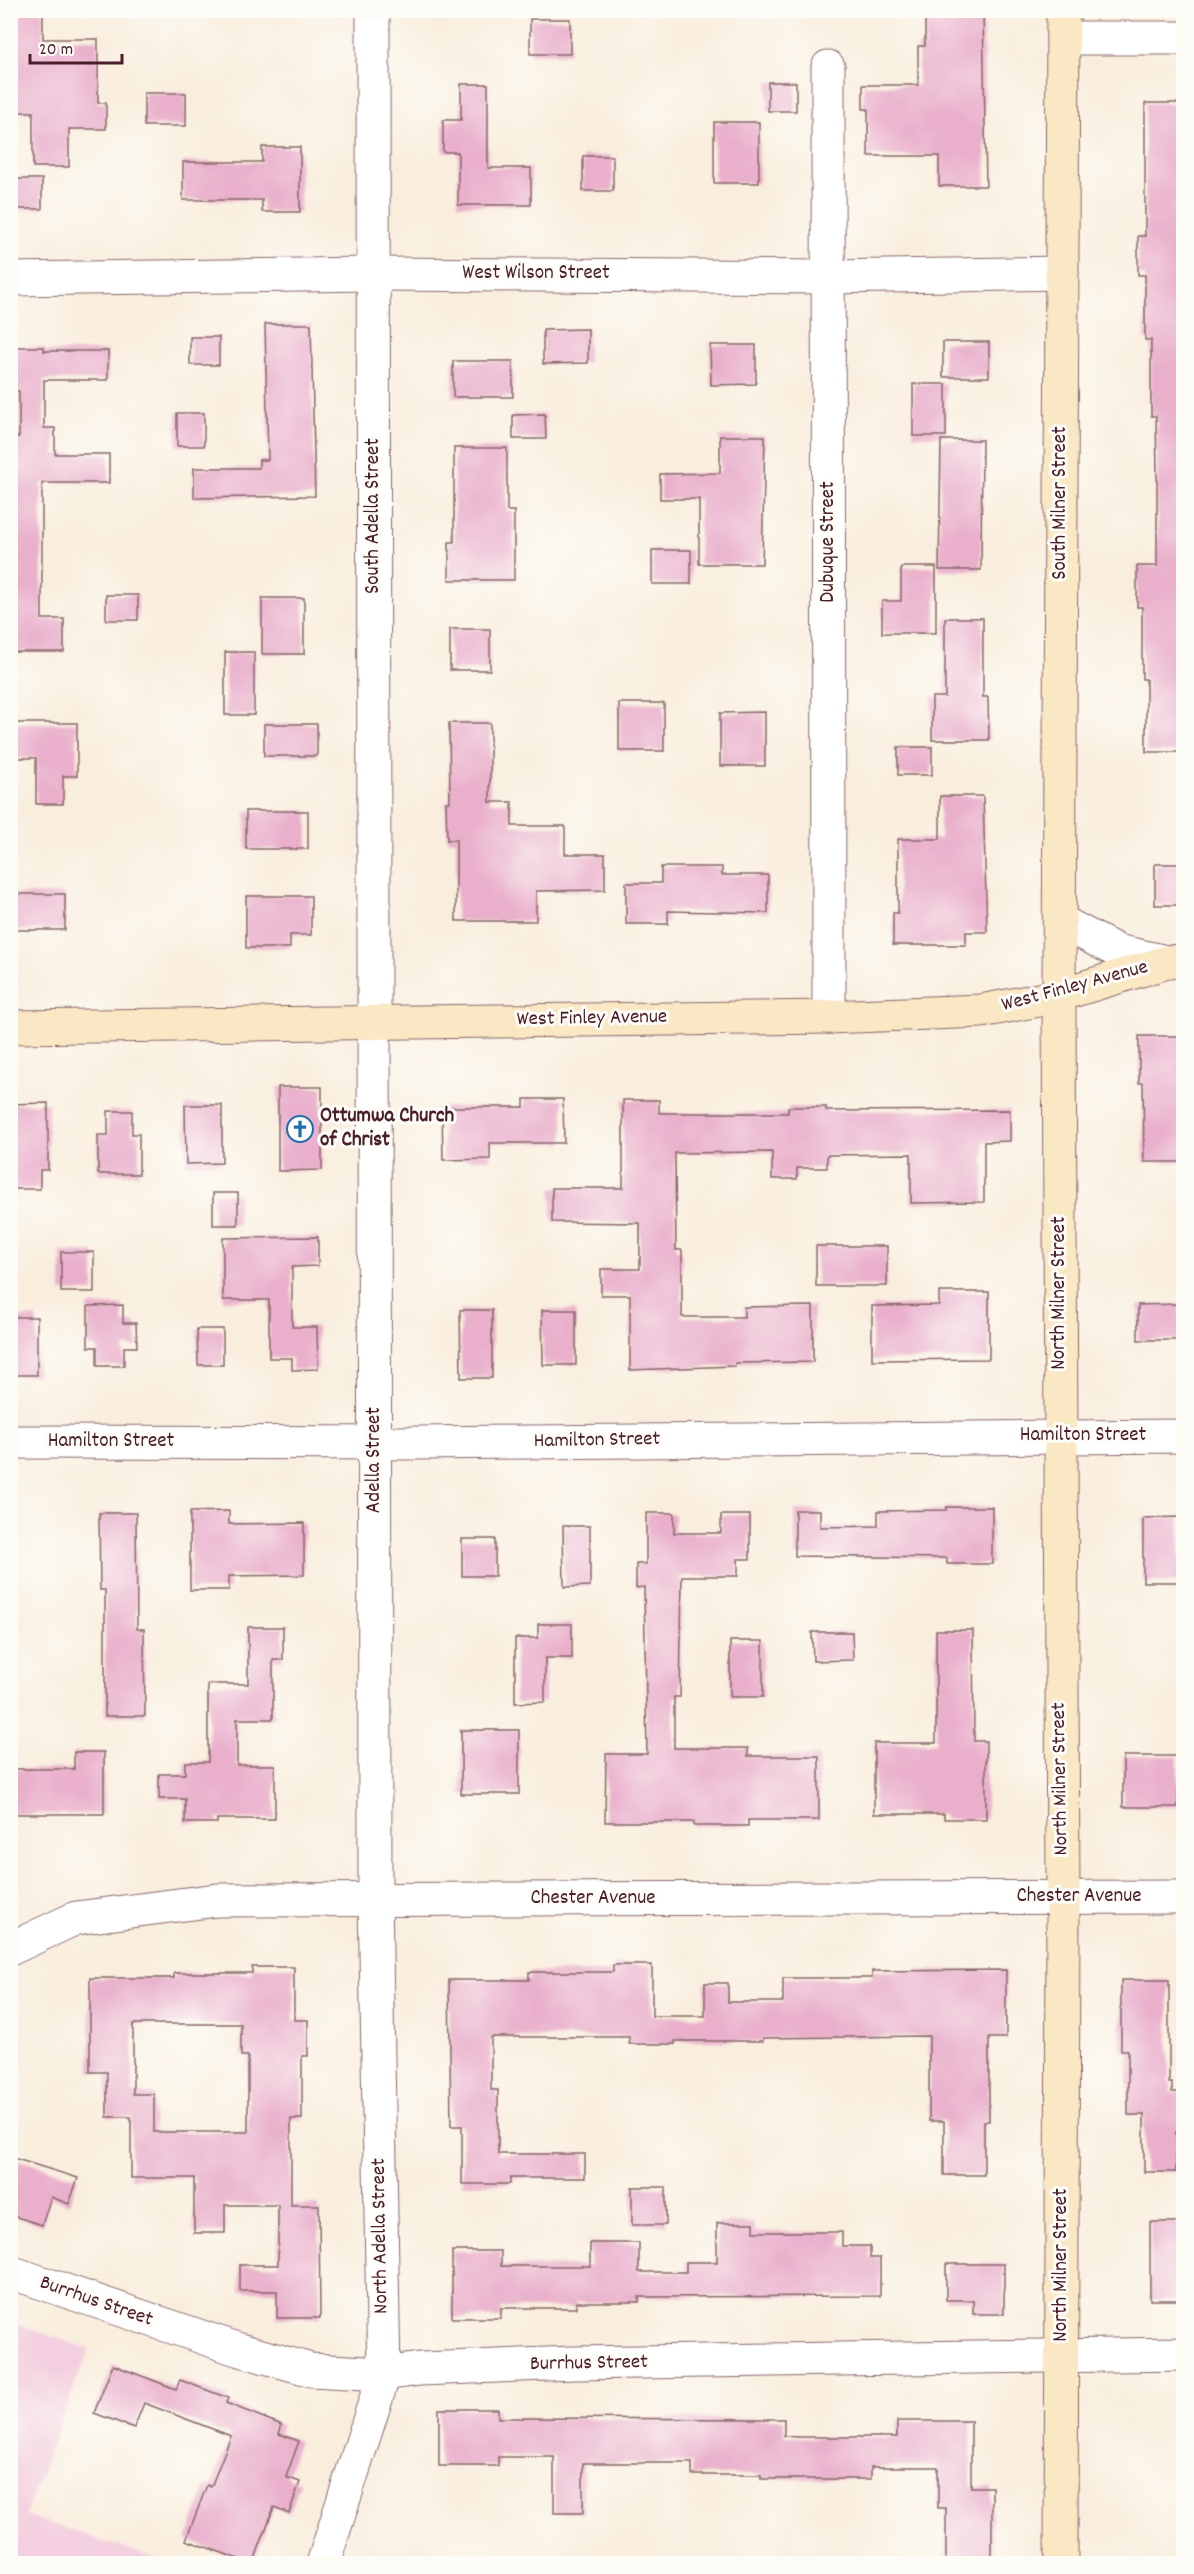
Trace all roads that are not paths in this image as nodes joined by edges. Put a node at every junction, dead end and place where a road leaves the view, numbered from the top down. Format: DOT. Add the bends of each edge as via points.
graph roads {
  1 [pos="373,10"];
  2 [pos="1063,24"];
  3 [pos="1184,38"];
  4 [pos="828,67"];
  5 [pos="1062,273"];
  6 [pos="374,274"];
  7 [pos="828,277"];
  8 [pos="10,279"];
  9 [pos="1060,921"];
  10 [pos="1175,961"];
  11 [pos="1059,995"];
  12 [pos="829,1017"];
  13 [pos="375,1022"];
  14 [pos="10,1027"];
  15 [pos="1060,1436"];
  16 [pos="1184,1436"];
  17 [pos="10,1442"];
  18 [pos="375,1443"];
  19 [pos="1184,1897"];
  20 [pos="1063,1898"];
  21 [pos="375,1899"];
  22 [pos="10,1949"];
  23 [pos="10,2272"];
  24 [pos="1184,2354"];
  25 [pos="1062,2355"];
  26 [pos="384,2374"];
  27 [pos="323,2564"];
  28 [pos="1061,2564"];
  1 -- 6 [label="street, South Adella Street"];
  2 -- 3 [label="street"];
  2 -- 5 [label="main road, South Milner Street"];
  4 -- 7 [label="street, Dubuque Street"];
  5 -- 7 [label="street, West Wilson Street"];
  5 -- 9 [label="main road, South Milner Street"];
  6 -- 7 [label="street, West Wilson Street"];
  6 -- 8 [label="street, West Wilson Street"];
  6 -- 13 [label="street, South Adella Street"];
  7 -- 12 [label="street, Dubuque Street"];
  9 -- 10 [label="street, West Finley Avenue" via="1117,951"];
  9 -- 11 [label="main road, South Milner Street"];
  10 -- 11 [label="main road, West Finley Avenue"];
  11 -- 12 [label="main road, West Finley Avenue" via="981,1011"];
  11 -- 15 [label="main road, North Milner Street"];
  12 -- 13 [label="main road, West Finley Avenue"];
  13 -- 14 [label="main road, West Finley Avenue"];
  13 -- 18 [label="street, Adella Street"];
  15 -- 16 [label="street, Hamilton Street"];
  15 -- 18 [label="street, Hamilton Street"];
  15 -- 20 [label="main road, North Milner Street"];
  17 -- 18 [label="street, Hamilton Street"];
  18 -- 21 [label="street, Adella Street"];
  19 -- 20 [label="street, Chester Avenue"];
  20 -- 21 [label="street, Chester Avenue"];
  20 -- 25 [label="main road, North Milner Street"];
  21 -- 22 [label="street, Chester Avenue" via="217,1900 88,1916"];
  21 -- 26 [label="street, North Adella Street"];
  23 -- 26 [label="street, Burrhus Street" via="311,2370"];
  24 -- 25 [label="street, Burrhus Street"];
  25 -- 26 [label="street, Burrhus Street" via="574,2363"];
  25 -- 28 [label="main road, North Milner Street"];
  26 -- 27 [label="street, North Adella Street"];
}
